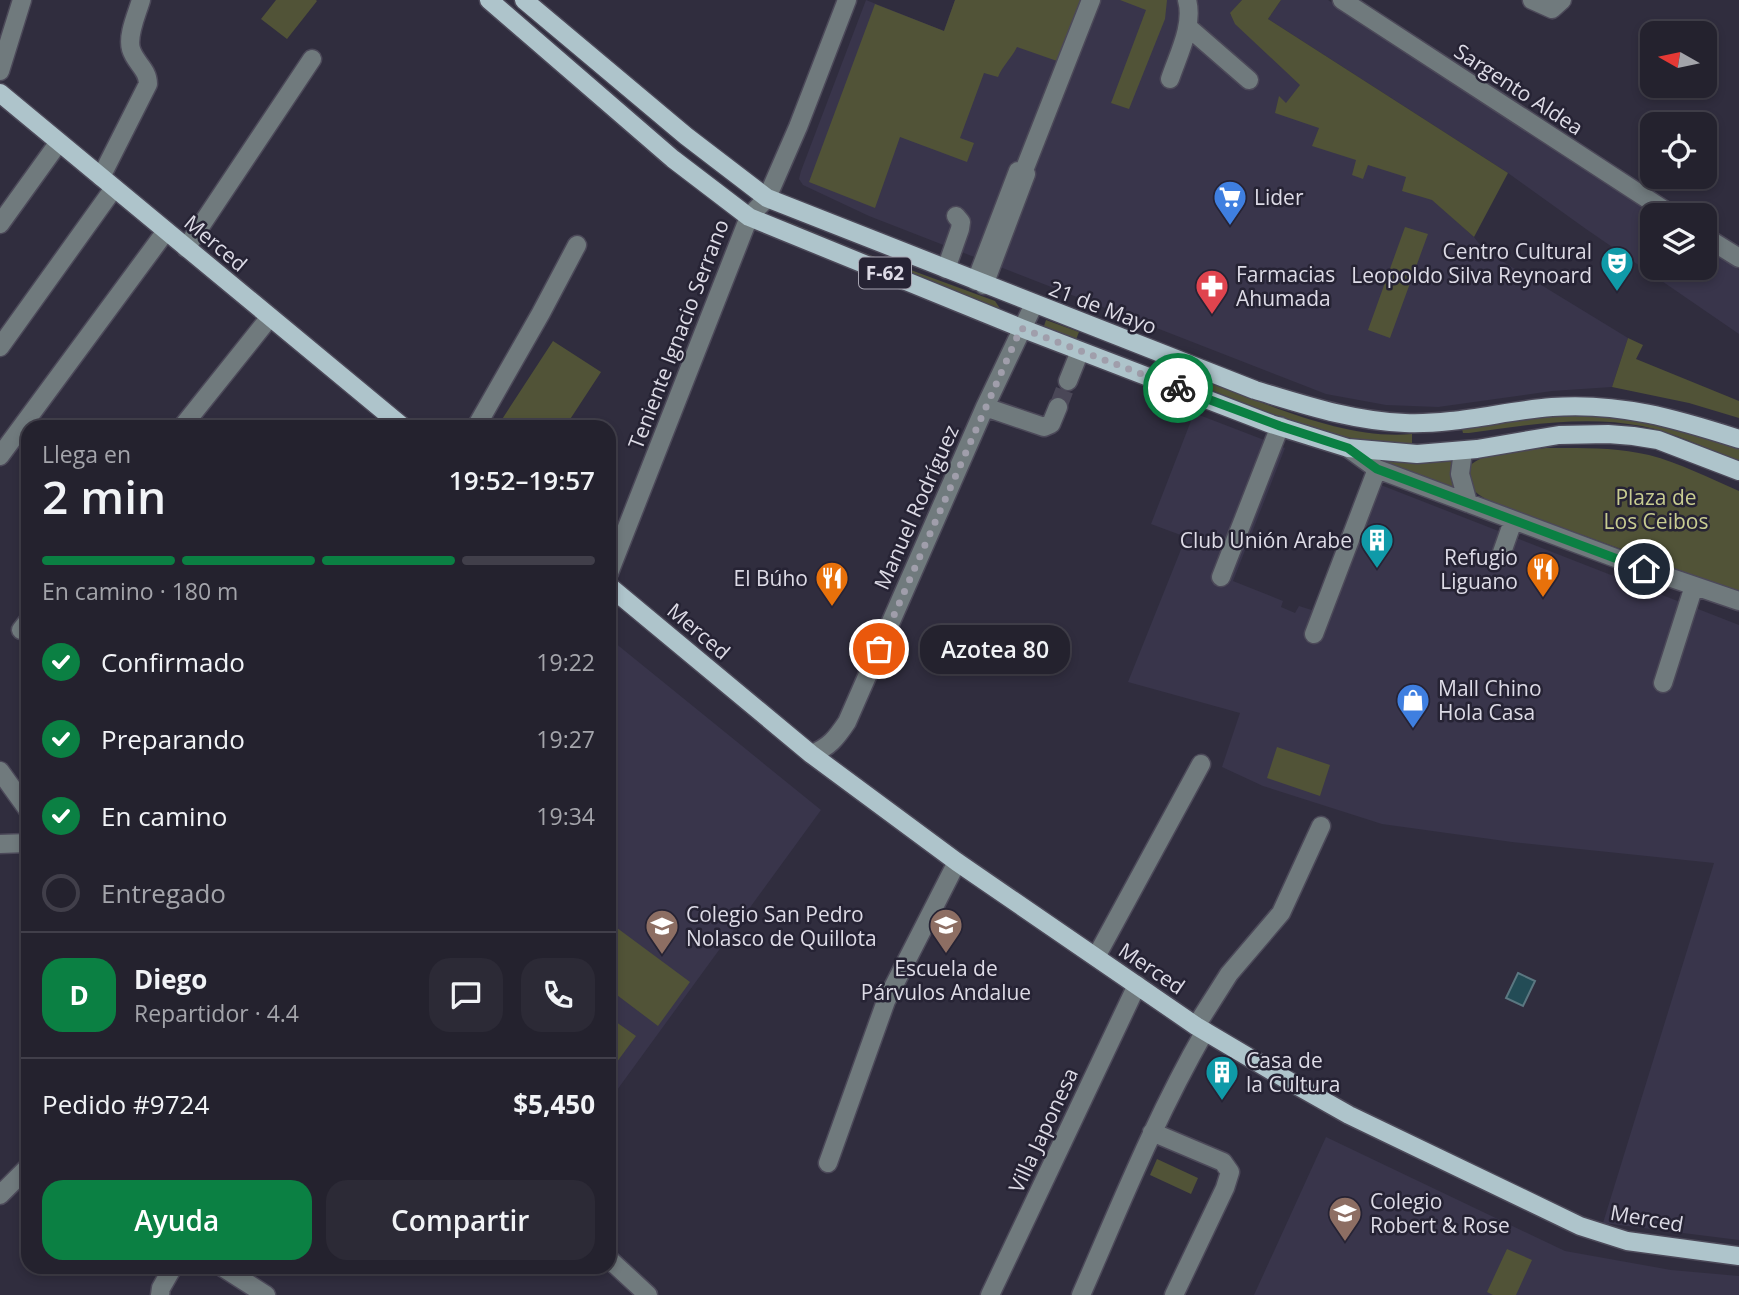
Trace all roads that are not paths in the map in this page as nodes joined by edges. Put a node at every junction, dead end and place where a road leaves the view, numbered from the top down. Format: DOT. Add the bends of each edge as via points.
graph roads {
  1 [pos="22,0"];
  2 [pos="141,0"];
  3 [pos="489,0"];
  4 [pos="524,0"];
  5 [pos="847,0"];
  6 [pos="1091,0"];
  7 [pos="1187,0"];
  8 [pos="1342,0"];
  9 [pos="1532,0"];
  10 [pos="1562,0"];
  11 [pos="1188,27"];
  12 [pos="312,59"];
  13 [pos="0,71"];
  14 [pos="1170,79"];
  15 [pos="1249,80"];
  16 [pos="0,93"];
  17 [pos="59,142"];
  18 [pos="108,183"];
  19 [pos="767,198"];
  20 [pos="1654,203"];
  21 [pos="956,216"];
  22 [pos="749,217"];
  23 [pos="0,224"];
  24 [pos="166,231"];
  25 [pos="1717,244"];
  26 [pos="577,245"];
  27 [pos="186,248"];
  28 [pos="1739,258"];
  29 [pos="946,269"];
  30 [pos="980,283"];
  31 [pos="1034,304"];
  32 [pos="270,317"];
  33 [pos="1021,328"];
  34 [pos="0,347"];
  35 [pos="1080,351"];
  36 [pos="1068,381"];
  37 [pos="985,407"];
  38 [pos="1058,407"];
  39 [pos="27,420"];
  40 [pos="188,420"];
  41 [pos="395,420"];
  42 [pos="480,420"];
  43 [pos="1280,426"];
  44 [pos="21,428"];
  45 [pos="1739,439"];
  46 [pos="1348,448"];
  47 [pos="1463,451"];
  48 [pos="0,456"];
  49 [pos="1377,469"];
  50 [pos="1739,471"];
  51 [pos="1468,503"];
  52 [pos="1513,521"];
  53 [pos="616,555"];
  54 [pos="1500,558"];
  55 [pos="1221,577"];
  56 [pos="1694,586"];
  57 [pos="616,592"];
  58 [pos="1739,601"];
  59 [pos="1314,634"];
  60 [pos="1663,683"];
  61 [pos="811,754"];
  62 [pos="1201,764"];
  63 [pos="0,771"];
  64 [pos="21,800"];
  65 [pos="1321,826"];
  66 [pos="21,843"];
  67 [pos="0,844"];
  68 [pos="957,862"];
  69 [pos="1096,957"];
  70 [pos="1137,985"];
  71 [pos="1200,1028"];
  72 [pos="1152,1132"];
  73 [pos="828,1163"];
  74 [pos="21,1174"];
  75 [pos="0,1195"];
  76 [pos="1739,1256"];
  77 [pos="616,1265"];
  78 [pos="169,1274"];
  79 [pos="233,1274"];
  80 [pos="160,1295"];
  81 [pos="266,1295"];
  82 [pos="648,1295"];
  83 [pos="990,1295"];
  84 [pos="1082,1295"];
  85 [pos="1174,1295"];
  1 -- 13 [label="street"];
  2 -- 18 [label="street" via="130,45 148,84"];
  3 -- 22 [label="main road, F-62" via="673,159"];
  4 -- 19 [label="main road, 21 de Mayo / F-62"];
  5 -- 19 [label="street, Teniente Ignacio Serrano"];
  6 -- 30 [label="street"];
  7 -- 11 [label="street"];
  8 -- 20 [label="street, Sargento Aldea"];
  9 -- 10 [label="street" via="1552,9"];
  11 -- 14 [label="street"];
  11 -- 15 [label="street"];
  12 -- 27 [label="street"];
  16 -- 17 [label="main road, Merced"];
  17 -- 18 [label="main road, Merced"];
  17 -- 23 [label="street"];
  18 -- 24 [label="main road, Merced"];
  18 -- 34 [label="street"];
  19 -- 22 [label="street, Teniente Ignacio Serrano"];
  19 -- 29 [label="main road, 21 de Mayo / F-62"];
  21 -- 29 [label="street" via="960,229"];
  22 -- 33 [label="main road, F-62"];
  22 -- 53 [label="street, Teniente Ignacio Serrano"];
  24 -- 27 [label="main road, Merced"];
  24 -- 39 [label="street"];
  25 -- 28 [label="street"];
  26 -- 42 [label="street"];
  27 -- 32 [label="main road, Merced"];
  29 -- 30 [label="main road, 21 de Mayo / F-62"];
  30 -- 31 [label="main road, 21 de Mayo / F-62"];
  31 -- 33 [label="street, Manuel Rodríguez"];
  31 -- 45 [label="main road, 21 de Mayo / F-62" via="1255,390 1335,415 1418,423 1551,407 1603,406 1668,416"];
  32 -- 40 [label="street"];
  32 -- 41 [label="main road, Merced"];
  33 -- 35 [label="main road, F-62"];
  33 -- 37 [label="street, Manuel Rodríguez"];
  35 -- 36 [label="street"];
  35 -- 43 [label="main road, F-62"];
  37 -- 38 [label="street" via="1044,427 1051,424"];
  37 -- 61 [label="street, Manuel Rodríguez" via="847,722 833,743"];
  43 -- 46 [label="main road, F-62"];
  43 -- 55 [label="street"];
  44 -- 48 [label="street"];
  46 -- 47 [label="main road, F-62" via="1417,454"];
  46 -- 49 [label="street"];
  47 -- 50 [label="main road, F-62" via="1559,435 1608,434 1658,440"];
  47 -- 51 [label="street" via="1460,474"];
  49 -- 51 [label="street"];
  49 -- 59 [label="street"];
  51 -- 52 [label="street"];
  52 -- 54 [label="street"];
  52 -- 56 [label="street"];
  56 -- 58 [label="street"];
  56 -- 60 [label="street"];
  57 -- 61 [label="main road, Merced"];
  61 -- 68 [label="main road, Merced"];
  62 -- 69 [label="street"];
  63 -- 64 [label="street"];
  65 -- 71 [label="street" via="1281,913 1229,974"];
  66 -- 67 [label="street"];
  68 -- 69 [label="main road, Merced"];
  68 -- 73 [label="street" via="886,1001"];
  69 -- 70 [label="main road, Merced"];
  70 -- 71 [label="main road, Merced"];
  70 -- 83 [label="street, Villa Japonesa"];
  71 -- 72 [label="street"];
  71 -- 76 [label="main road, Merced" via="1349,1115 1580,1226 1627,1241"];
  72 -- 84 [label="street"];
  72 -- 85 [label="street" via="1223,1163 1230,1172"];
  74 -- 75 [label="street"];
  77 -- 82 [label="street"];
  78 -- 80 [label="street"];
  79 -- 81 [label="street"];
}
